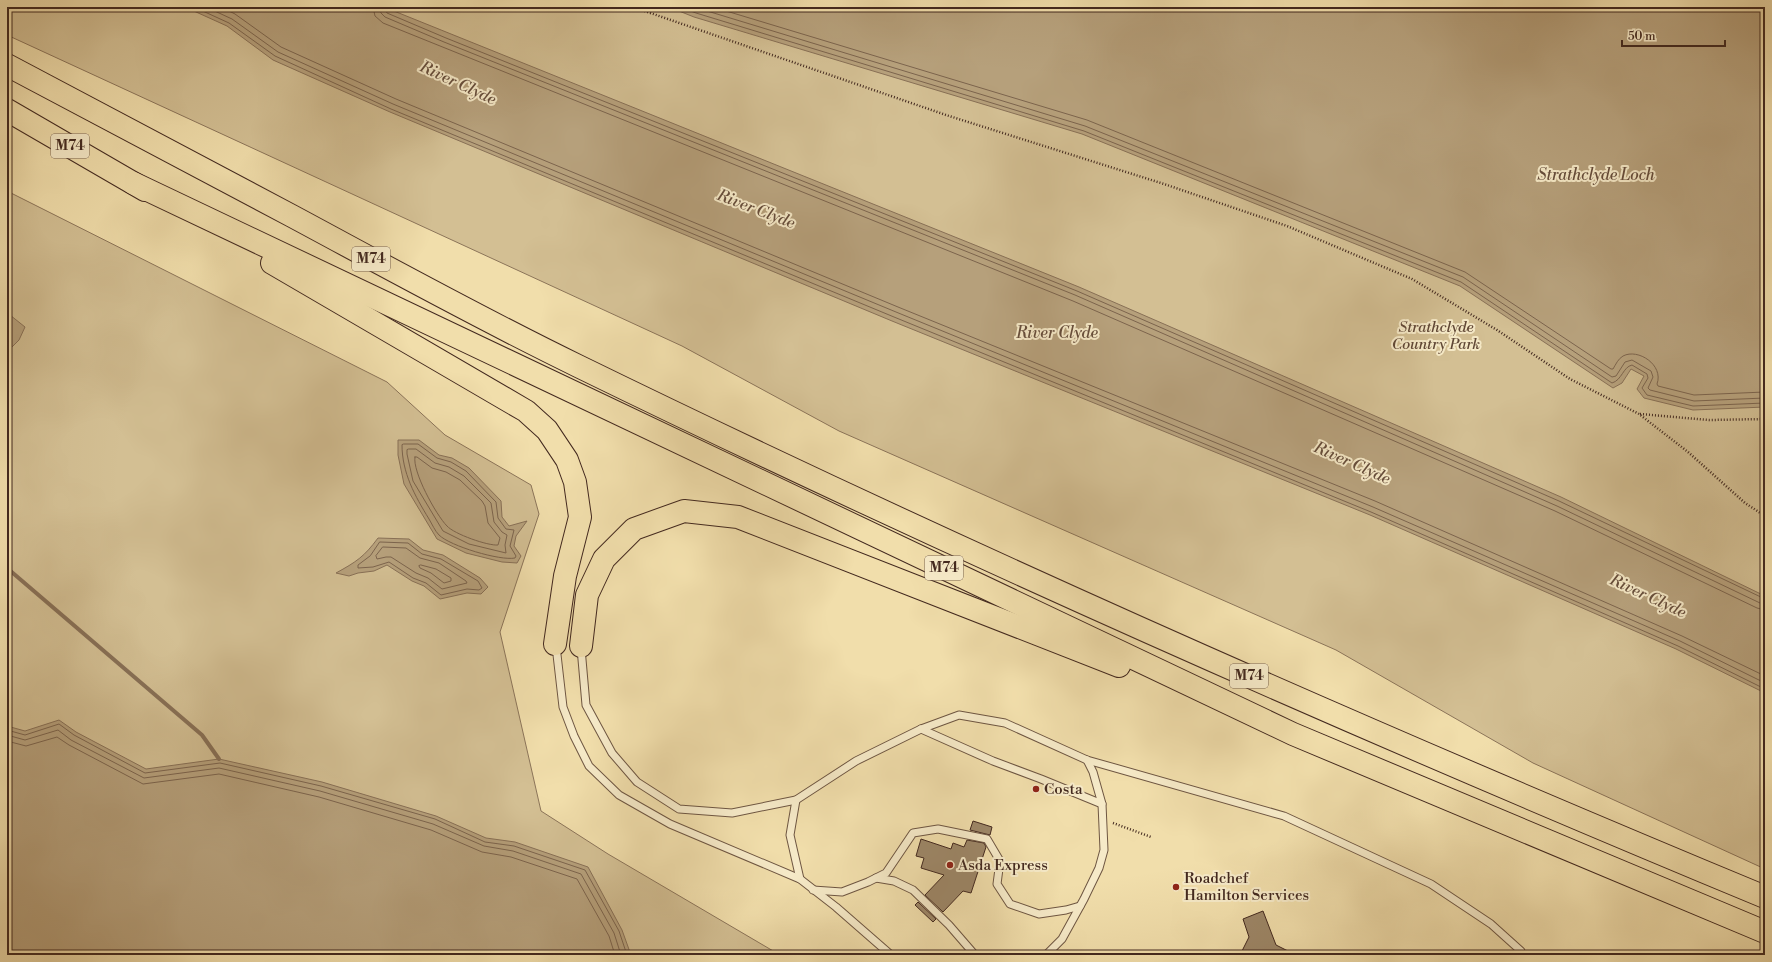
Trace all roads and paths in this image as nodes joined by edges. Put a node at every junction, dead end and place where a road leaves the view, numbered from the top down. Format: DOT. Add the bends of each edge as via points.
graph roads {
  1 [pos="633,7"];
  2 [pos="7,65"];
  3 [pos="7,110"];
  4 [pos="133,183"];
  5 [pos="1639,414"];
  6 [pos="1764,419"];
  7 [pos="1765,424"];
  8 [pos="1765,516"];
  9 [pos="555,644"];
  10 [pos="581,646"];
  11 [pos="920,729"];
  12 [pos="1293,734"];
  13 [pos="1087,760"];
  14 [pos="796,800"];
  15 [pos="1102,804"];
  16 [pos="1103,820"];
  17 [pos="1151,837"];
  18 [pos="876,878"];
  19 [pos="800,879"];
  20 [pos="813,890"];
  21 [pos="1765,897"];
  22 [pos="1080,906"];
  23 [pos="1765,932"];
  24 [pos="891,955"];
  25 [pos="975,955"];
  26 [pos="1046,955"];
  27 [pos="1522,955"];
  1 -- 5 [label="path" via="946,115 1287,226 1412,279 1497,330 1570,379"];
  2 -- 21 [label="highway, M74" via="453,304 739,444 1019,575 1512,792"];
  3 -- 4 [label="highway, M74"];
  4 -- 9 [label="highway" via="526,411 547,430 566,460 574,482 580,517 565,576"];
  4 -- 12 [label="highway, M74"];
  5 -- 6 [label="path" via="1709,420"];
  5 -- 8 [label="path" via="1688,452 1745,503"];
  6 -- 7 [label="path"];
  9 -- 19 [label="lane" via="563,707 574,736 589,766 619,795 670,824"];
  10 -- 12 [label="highway" via="587,595 604,559 634,529 684,511 738,517"];
  10 -- 14 [label="lane" via="586,704 612,753 637,782 679,809 732,813"];
  11 -- 13 [label="lane" via="959,715 1005,723"];
  11 -- 14 [label="lane" via="856,761"];
  11 -- 15 [label="lane" via="993,762 1041,778"];
  12 -- 23 [label="highway, M74"];
  13 -- 15 [label="lane"];
  13 -- 27 [label="lane" via="1284,816 1431,884 1491,924"];
  14 -- 19 [label="lane" via="790,835"];
  15 -- 16 [label="lane"];
  16 -- 17 [label="path"];
  16 -- 22 [label="lane" via="1104,850 1094,880"];
  18 -- 20 [label="lane" via="842,892"];
  18 -- 22 [label="lane" via="886,873 913,833 938,829 987,839 1000,861 997,884 1010,904 1039,914"];
  18 -- 25 [label="lane" via="894,881 913,890"];
  19 -- 20 [label="lane"];
  20 -- 24 [label="lane"];
  22 -- 26 [label="lane" via="1062,938"];
}
